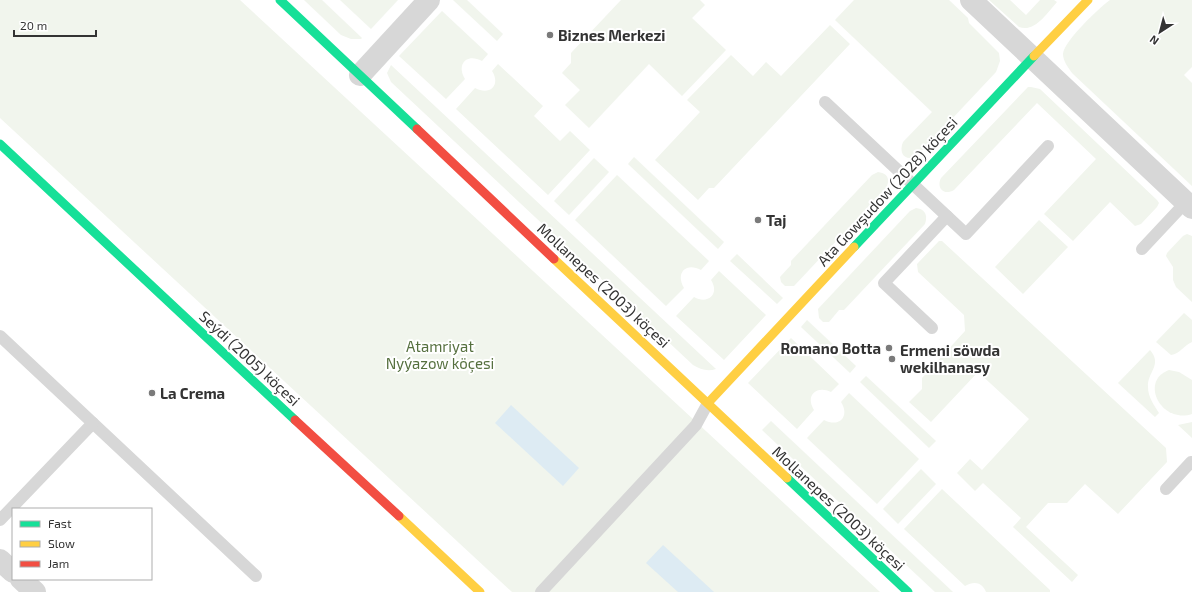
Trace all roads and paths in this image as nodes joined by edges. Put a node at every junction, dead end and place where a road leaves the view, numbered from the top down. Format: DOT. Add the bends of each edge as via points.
graph roads {
  1 [pos="280,0"];
  2 [pos="429,0"];
  3 [pos="971,0"];
  4 [pos="1088,0"];
  5 [pos="1032,58"];
  6 [pos="360,75"];
  7 [pos="825,102"];
  8 [pos="0,144"];
  9 [pos="1048,146"];
  10 [pos="913,184"];
  11 [pos="1189,205"];
  12 [pos="947,216"];
  13 [pos="1142,250"];
  14 [pos="932,328"];
  15 [pos="0,336"];
  16 [pos="708,403"];
  17 [pos="93,423"];
  18 [pos="1192,463"];
  19 [pos="1166,489"];
  20 [pos="0,520"];
  21 [pos="0,560"];
  22 [pos="12,571"];
  23 [pos="256,576"];
  24 [pos="22,580"];
  25 [pos="35,592"];
  26 [pos="480,592"];
  27 [pos="541,592"];
  28 [pos="908,592"];
  1 -- 6 [label="street, Mollanepes (2003) köçesi"];
  2 -- 6 [label="street"];
  3 -- 5 [label="street"];
  4 -- 5 [label="street, Ata Gowşudow (2028) köçesi"];
  5 -- 10 [label="street, Ata Gowşudow (2028) köçesi"];
  5 -- 11 [label="street"];
  6 -- 16 [label="street, Mollanepes (2003) köçesi"];
  7 -- 10 [label="lane"];
  8 -- 26 [label="street, Seýdi (2005) köçesi"];
  9 -- 12 [label="lane" via="966,234"];
  10 -- 12 [label="lane"];
  10 -- 16 [label="street, Ata Gowşudow (2028) köçesi"];
  11 -- 13 [label="lane"];
  12 -- 14 [label="lane" via="884,283"];
  15 -- 17 [label="lane"];
  16 -- 27 [label="lane" via="696,425"];
  16 -- 28 [label="street, Mollanepes (2003) köçesi"];
  17 -- 20 [label="lane"];
  17 -- 23 [label="lane"];
  18 -- 19 [label="lane"];
  21 -- 22 [label="street"];
  24 -- 25 [label="street"];
}
